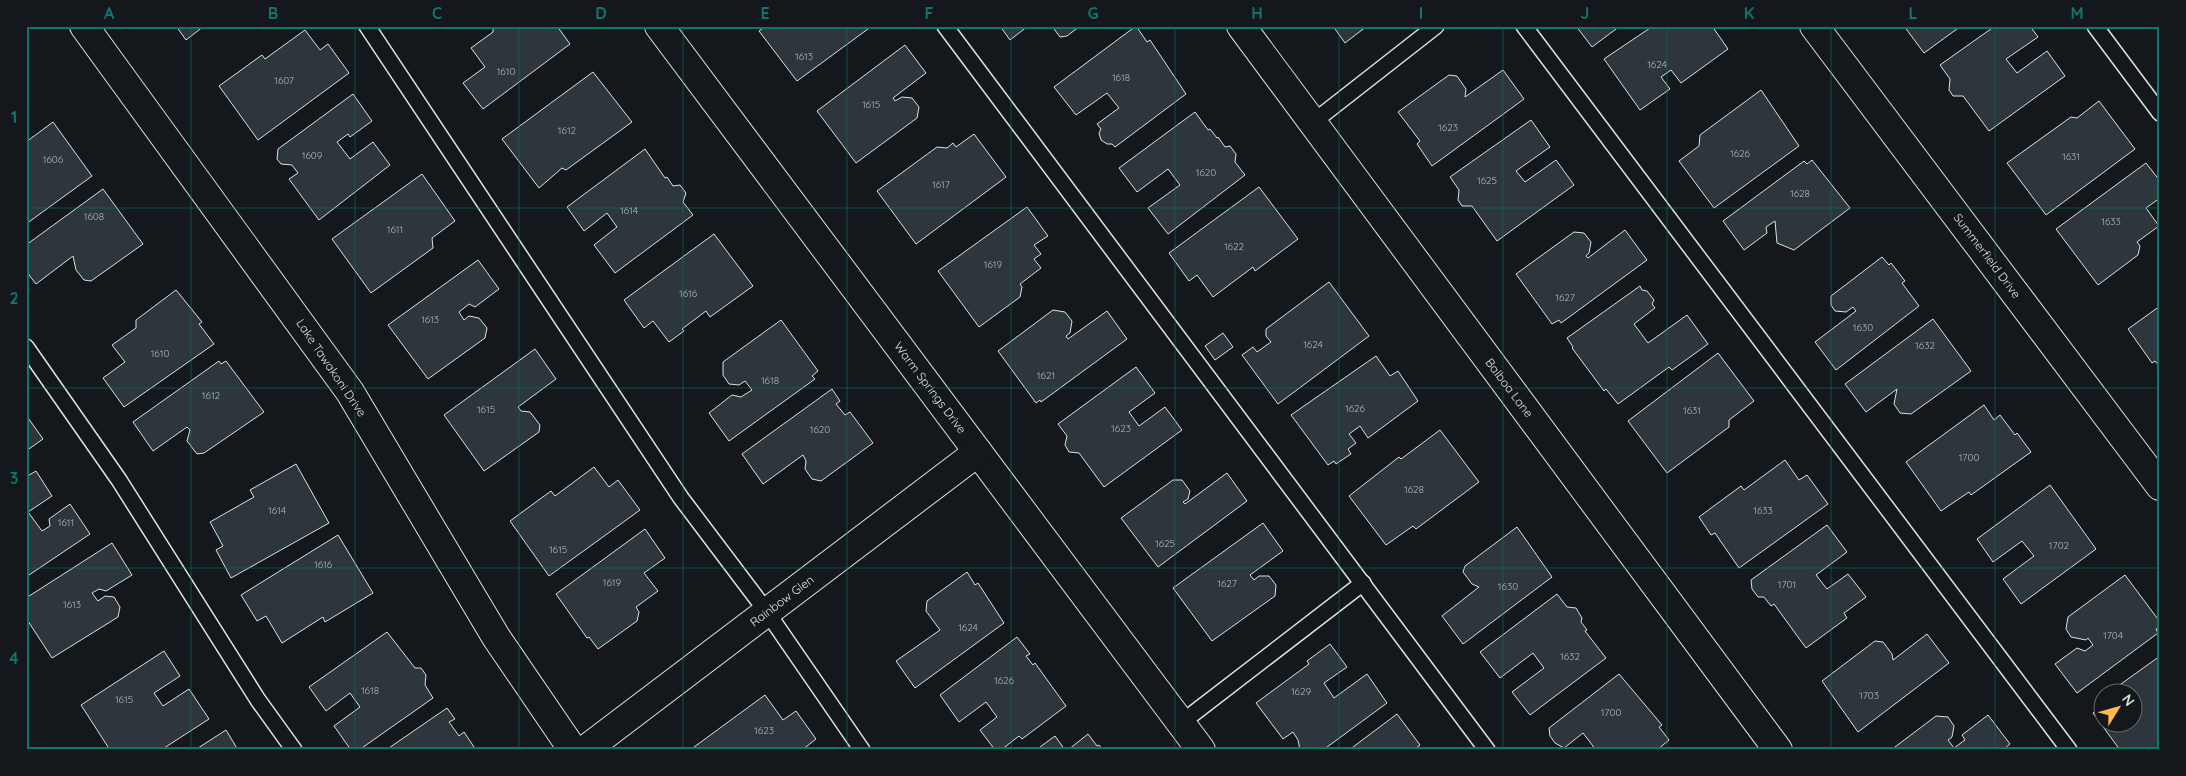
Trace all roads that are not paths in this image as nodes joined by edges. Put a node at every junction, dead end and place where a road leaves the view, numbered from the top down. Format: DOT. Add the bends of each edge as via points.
graph roads {
  1 [pos="84,26"];
  2 [pos="367,26"];
  3 [pos="659,26"];
  4 [pos="945,26"];
  5 [pos="1241,26"];
  6 [pos="1436,26"];
  7 [pos="1524,26"];
  8 [pos="1814,26"];
  9 [pos="2095,26"];
  10 [pos="2160,113"];
  11 [pos="1312,122"];
  12 [pos="26,347"];
  13 [pos="978,452"];
  14 [pos="2160,486"];
  15 [pos="1362,583"];
  16 [pos="767,612"];
  17 [pos="1181,723"];
  18 [pos="294,750"];
  19 [pos="573,750"];
  20 [pos="585,750"];
  21 [pos="862,750"];
  22 [pos="1201,750"];
  23 [pos="1487,750"];
  24 [pos="1778,750"];
  25 [pos="2069,750"];
  1 -- 19 [label="street, Lake Tawakoni Drive" via="350,392 496,637"];
  2 -- 16 [label="lane" via="681,498"];
  3 -- 13 [label="street, Warm Springs Drive"];
  4 -- 15 [label="lane"];
  5 -- 11 [label="street, Balboa Lane"];
  6 -- 11 [label="lane"];
  7 -- 25 [label="lane"];
  8 -- 14 [label="street, Summerfield Drive"];
  9 -- 10 [label="lane"];
  11 -- 24 [label="street, Balboa Lane"];
  12 -- 18 [label="lane" via="119,480 258,700"];
  13 -- 16 [label="street, Rainbow Glen"];
  13 -- 17 [label="street, Warm Springs Drive"];
  15 -- 17 [label="lane"];
  15 -- 23 [label="lane"];
  16 -- 20 [label="street, Rainbow Glen"];
  16 -- 21 [label="lane"];
  17 -- 22 [label="street, Warm Springs Drive"];
}
